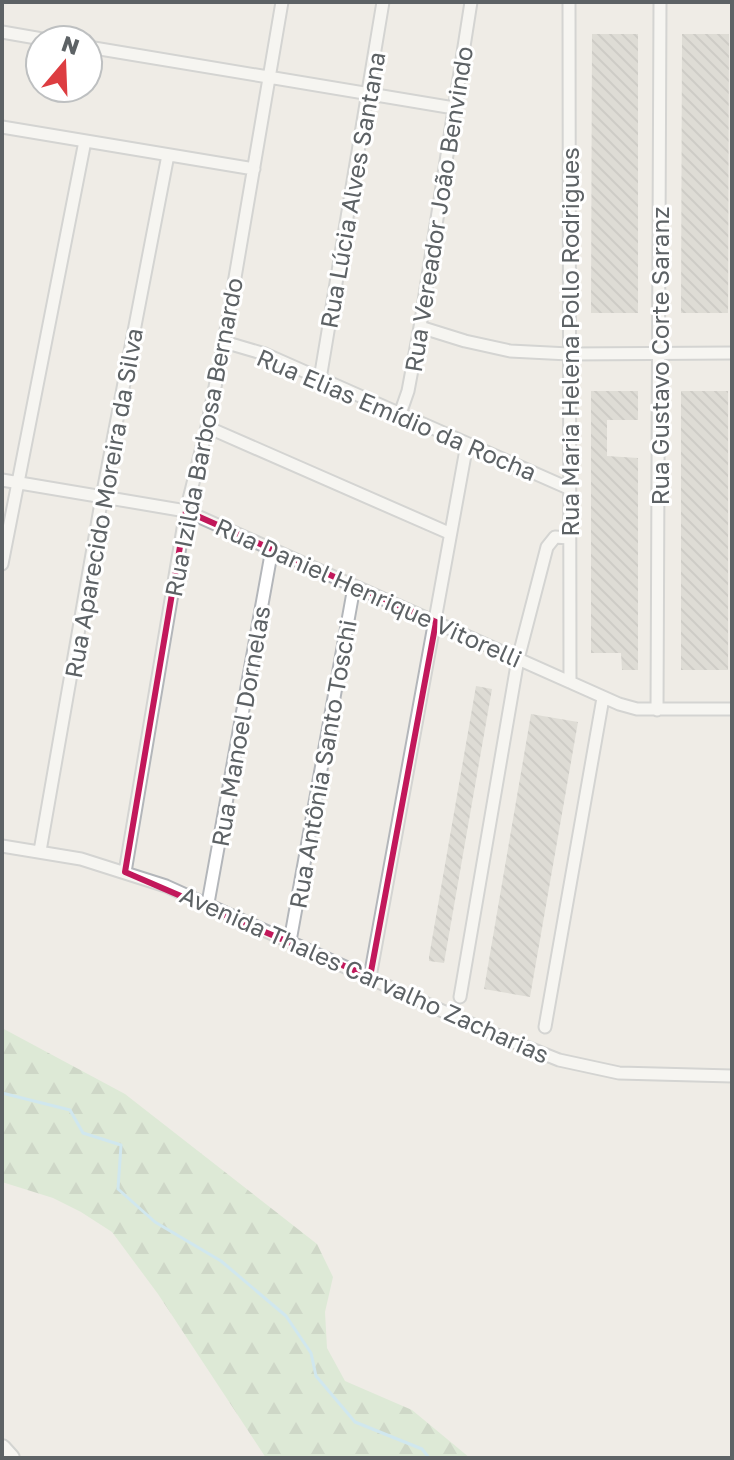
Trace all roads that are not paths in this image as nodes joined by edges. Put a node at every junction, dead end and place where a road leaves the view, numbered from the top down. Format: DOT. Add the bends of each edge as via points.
graph roads {
  1 [pos="282,2"];
  2 [pos="383,2"];
  3 [pos="471,2"];
  4 [pos="569,2"];
  5 [pos="660,2"];
  6 [pos="2,32"];
  7 [pos="24,36"];
  8 [pos="104,50"];
  9 [pos="268,78"];
  10 [pos="368,94"];
  11 [pos="454,108"];
  12 [pos="2,127"];
  13 [pos="85,141"];
  14 [pos="168,155"];
  15 [pos="254,169"];
  16 [pos="420,327"];
  17 [pos="224,342"];
  18 [pos="660,352"];
  19 [pos="732,353"];
  20 [pos="569,354"];
  21 [pos="320,379"];
  22 [pos="400,414"];
  23 [pos="207,427"];
  24 [pos="467,444"];
  25 [pos="2,480"];
  26 [pos="16,482"];
  27 [pos="568,488"];
  28 [pos="102,497"];
  29 [pos="186,511"];
  30 [pos="449,533"];
  31 [pos="569,538"];
  32 [pos="272,549"];
  33 [pos="2,564"];
  34 [pos="354,587"];
  35 [pos="436,622"];
  36 [pos="518,659"];
  37 [pos="570,682"];
  38 [pos="603,698"];
  39 [pos="732,709"];
  40 [pos="657,710"];
  41 [pos="2,846"];
  42 [pos="40,851"];
  43 [pos="125,872"];
  44 [pos="208,903"];
  45 [pos="290,941"];
  46 [pos="370,977"];
  47 [pos="460,997"];
  48 [pos="545,1027"];
  49 [pos="732,1076"];
  50 [pos="2,1448"];
  51 [pos="11,1458"];
  1 -- 9 [label="street, Rua Izilda Barbosa Bernardo"];
  2 -- 10 [label="street, Rua Lúcia Alves Santana"];
  3 -- 11 [label="street, Rua Vereador João Benvindo"];
  4 -- 20 [label="street, Rua Maria Helena Pollo Rodrigues"];
  5 -- 18 [label="street, Rua Gustavo Corte Saranz"];
  6 -- 7 [label="street"];
  8 -- 9 [label="street"];
  9 -- 10 [label="street"];
  9 -- 15 [label="street, Rua Izilda Barbosa Bernardo"];
  10 -- 11 [label="street"];
  10 -- 21 [label="street, Rua Lúcia Alves Santana"];
  11 -- 16 [label="street, Rua Vereador João Benvindo"];
  12 -- 13 [label="street"];
  13 -- 14 [label="street"];
  13 -- 26 [label="street"];
  14 -- 15 [label="street"];
  14 -- 28 [label="street, Rua Aparecido Moreira da Silva"];
  15 -- 17 [label="street, Rua Izilda Barbosa Bernardo"];
  16 -- 20 [label="street" via="510,351"];
  16 -- 22 [label="street, Rua Vereador João Benvindo"];
  17 -- 21 [label="street, Rua Elias Emídio da Rocha"];
  17 -- 23 [label="street, Rua Izilda Barbosa Bernardo"];
  18 -- 19 [label="street"];
  18 -- 20 [label="street"];
  18 -- 40 [label="street, Rua Gustavo Corte Saranz"];
  20 -- 27 [label="street, Rua Maria Helena Pollo Rodrigues"];
  21 -- 22 [label="street, Rua Elias Emídio da Rocha"];
  22 -- 24 [label="street, Rua Elias Emídio da Rocha"];
  23 -- 29 [label="street, Rua Izilda Barbosa Bernardo"];
  23 -- 30 [label="street"];
  24 -- 27 [label="street, Rua Elias Emídio da Rocha"];
  24 -- 30 [label="street"];
  25 -- 26 [label="street, Rua Daniel Henrique Vitorelli"];
  26 -- 28 [label="street, Rua Daniel Henrique Vitorelli"];
  26 -- 33 [label="street"];
  27 -- 31 [label="street, Rua Maria Helena Pollo Rodrigues"];
  28 -- 29 [label="street, Rua Daniel Henrique Vitorelli"];
  28 -- 42 [label="street, Rua Aparecido Moreira da Silva"];
  29 -- 32 [label="street, Rua Daniel Henrique Vitorelli"];
  29 -- 43 [label="street, Rua Izilda Barbosa Bernardo"];
  30 -- 35 [label="street"];
  31 -- 36 [label="street" via="555,537 547,547"];
  31 -- 37 [label="street, Rua Maria Helena Pollo Rodrigues"];
  32 -- 34 [label="street, Rua Daniel Henrique Vitorelli"];
  32 -- 44 [label="street, Rua Manoel Dornelas"];
  34 -- 35 [label="street, Rua Daniel Henrique Vitorelli"];
  34 -- 45 [label="street, Rua Antônia Santo Toschi"];
  35 -- 36 [label="street, Rua Daniel Henrique Vitorelli"];
  35 -- 46 [label="street"];
  36 -- 37 [label="street, Rua Daniel Henrique Vitorelli"];
  36 -- 47 [label="street"];
  37 -- 38 [label="street, Rua Daniel Henrique Vitorelli"];
  38 -- 40 [label="street, Rua Daniel Henrique Vitorelli"];
  38 -- 48 [label="street"];
  39 -- 40 [label="street, Rua Daniel Henrique Vitorelli"];
  41 -- 42 [label="street, Avenida Thales Carvalho Zacharias"];
  42 -- 43 [label="street, Avenida Thales Carvalho Zacharias"];
  43 -- 44 [label="street, Avenida Thales Carvalho Zacharias"];
  44 -- 45 [label="street, Avenida Thales Carvalho Zacharias"];
  45 -- 46 [label="street, Avenida Thales Carvalho Zacharias"];
  46 -- 49 [label="street, Avenida Thales Carvalho Zacharias" via="573,1064 619,1073"];
  50 -- 51 [label="main road"];
}
